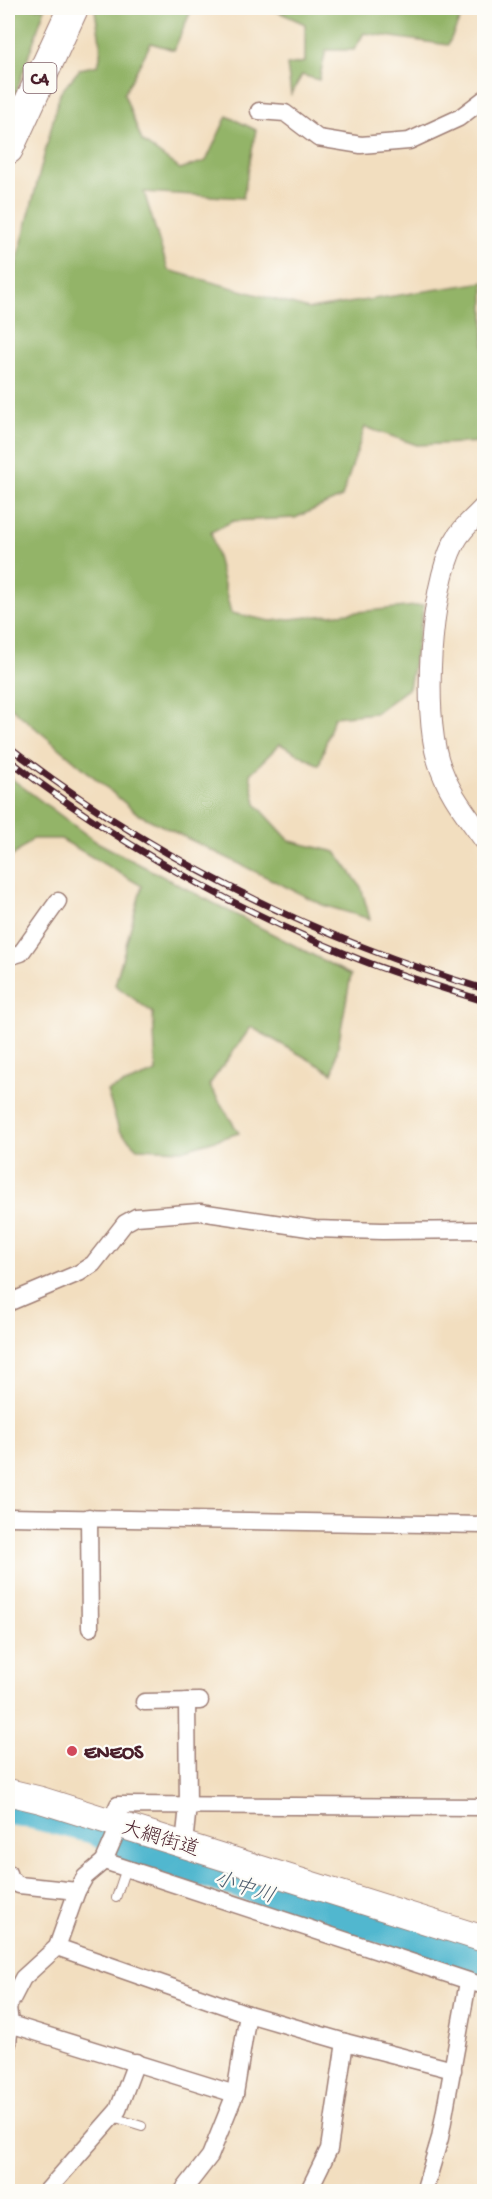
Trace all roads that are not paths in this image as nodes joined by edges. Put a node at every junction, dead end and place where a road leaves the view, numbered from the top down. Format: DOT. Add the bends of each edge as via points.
graph roads {
  1 [pos="73,8"];
  2 [pos="484,99"];
  3 [pos="259,111"];
  4 [pos="8,149"];
  5 [pos="484,508"];
  6 [pos="484,839"];
  7 [pos="58,901"];
  8 [pos="8,957"];
  9 [pos="484,1230"];
  10 [pos="8,1303"];
  11 [pos="8,1517"];
  12 [pos="89,1517"];
  13 [pos="484,1525"];
  14 [pos="90,1628"];
  15 [pos="144,1702"];
  16 [pos="8,1792"];
  17 [pos="188,1806"];
  18 [pos="484,1807"];
  19 [pos="115,1823"];
  20 [pos="184,1844"];
  21 [pos="104,1861"];
  22 [pos="126,1868"];
  23 [pos="8,1873"];
  24 [pos="77,1890"];
  25 [pos="116,1898"];
  26 [pos="484,1939"];
  27 [pos="57,1947"];
  28 [pos="476,1984"];
  29 [pos="248,2014"];
  30 [pos="10,2024"];
  31 [pos="345,2042"];
  32 [pos="8,2043"];
  33 [pos="136,2062"];
  34 [pos="453,2070"];
  35 [pos="235,2094"];
  36 [pos="113,2117"];
  37 [pos="142,2126"];
  38 [pos="46,2192"];
  39 [pos="182,2192"];
  40 [pos="308,2192"];
  41 [pos="423,2192"];
  1 -- 4 [label="highway, C4"];
  2 -- 3 [label="street" via="459,118 409,141 361,145 318,138 285,113"];
  5 -- 6 [label="street" via="467,524 445,563 430,644 432,727 438,760 453,796"];
  7 -- 8 [label="street" via="21,953"];
  9 -- 10 [label="street" via="315,1229 200,1212 136,1217 125,1223 93,1264 79,1274"];
  11 -- 12 [label="street"];
  12 -- 13 [label="street"];
  12 -- 14 [label="street"];
  15 -- 17 [label="street" via="193,1701"];
  16 -- 19 [label="main road, 大網街道"];
  17 -- 18 [label="street"];
  17 -- 19 [label="street" via="118,1805"];
  17 -- 20 [label="street"];
  19 -- 20 [label="main road, 大網街道"];
  19 -- 21 [label="street"];
  20 -- 26 [label="main road, 大網街道"];
  21 -- 22 [label="street"];
  21 -- 24 [label="street" via="85,1877"];
  22 -- 25 [label="lane"];
  22 -- 28 [label="street"];
  23 -- 24 [label="street" via="19,1885"];
  24 -- 27 [label="street"];
  27 -- 29 [label="street"];
  27 -- 30 [label="street" via="23,1978 8,2007"];
  28 -- 34 [label="street"];
  29 -- 31 [label="street"];
  29 -- 35 [label="street"];
  30 -- 32 [label="street"];
  30 -- 33 [label="street"];
  31 -- 34 [label="street"];
  31 -- 40 [label="street" via="329,2149"];
  33 -- 35 [label="street"];
  33 -- 36 [label="street"];
  34 -- 41 [label="street" via="440,2138"];
  35 -- 39 [label="street" via="210,2156"];
  36 -- 37 [label="lane"];
  36 -- 38 [label="street"];
}
